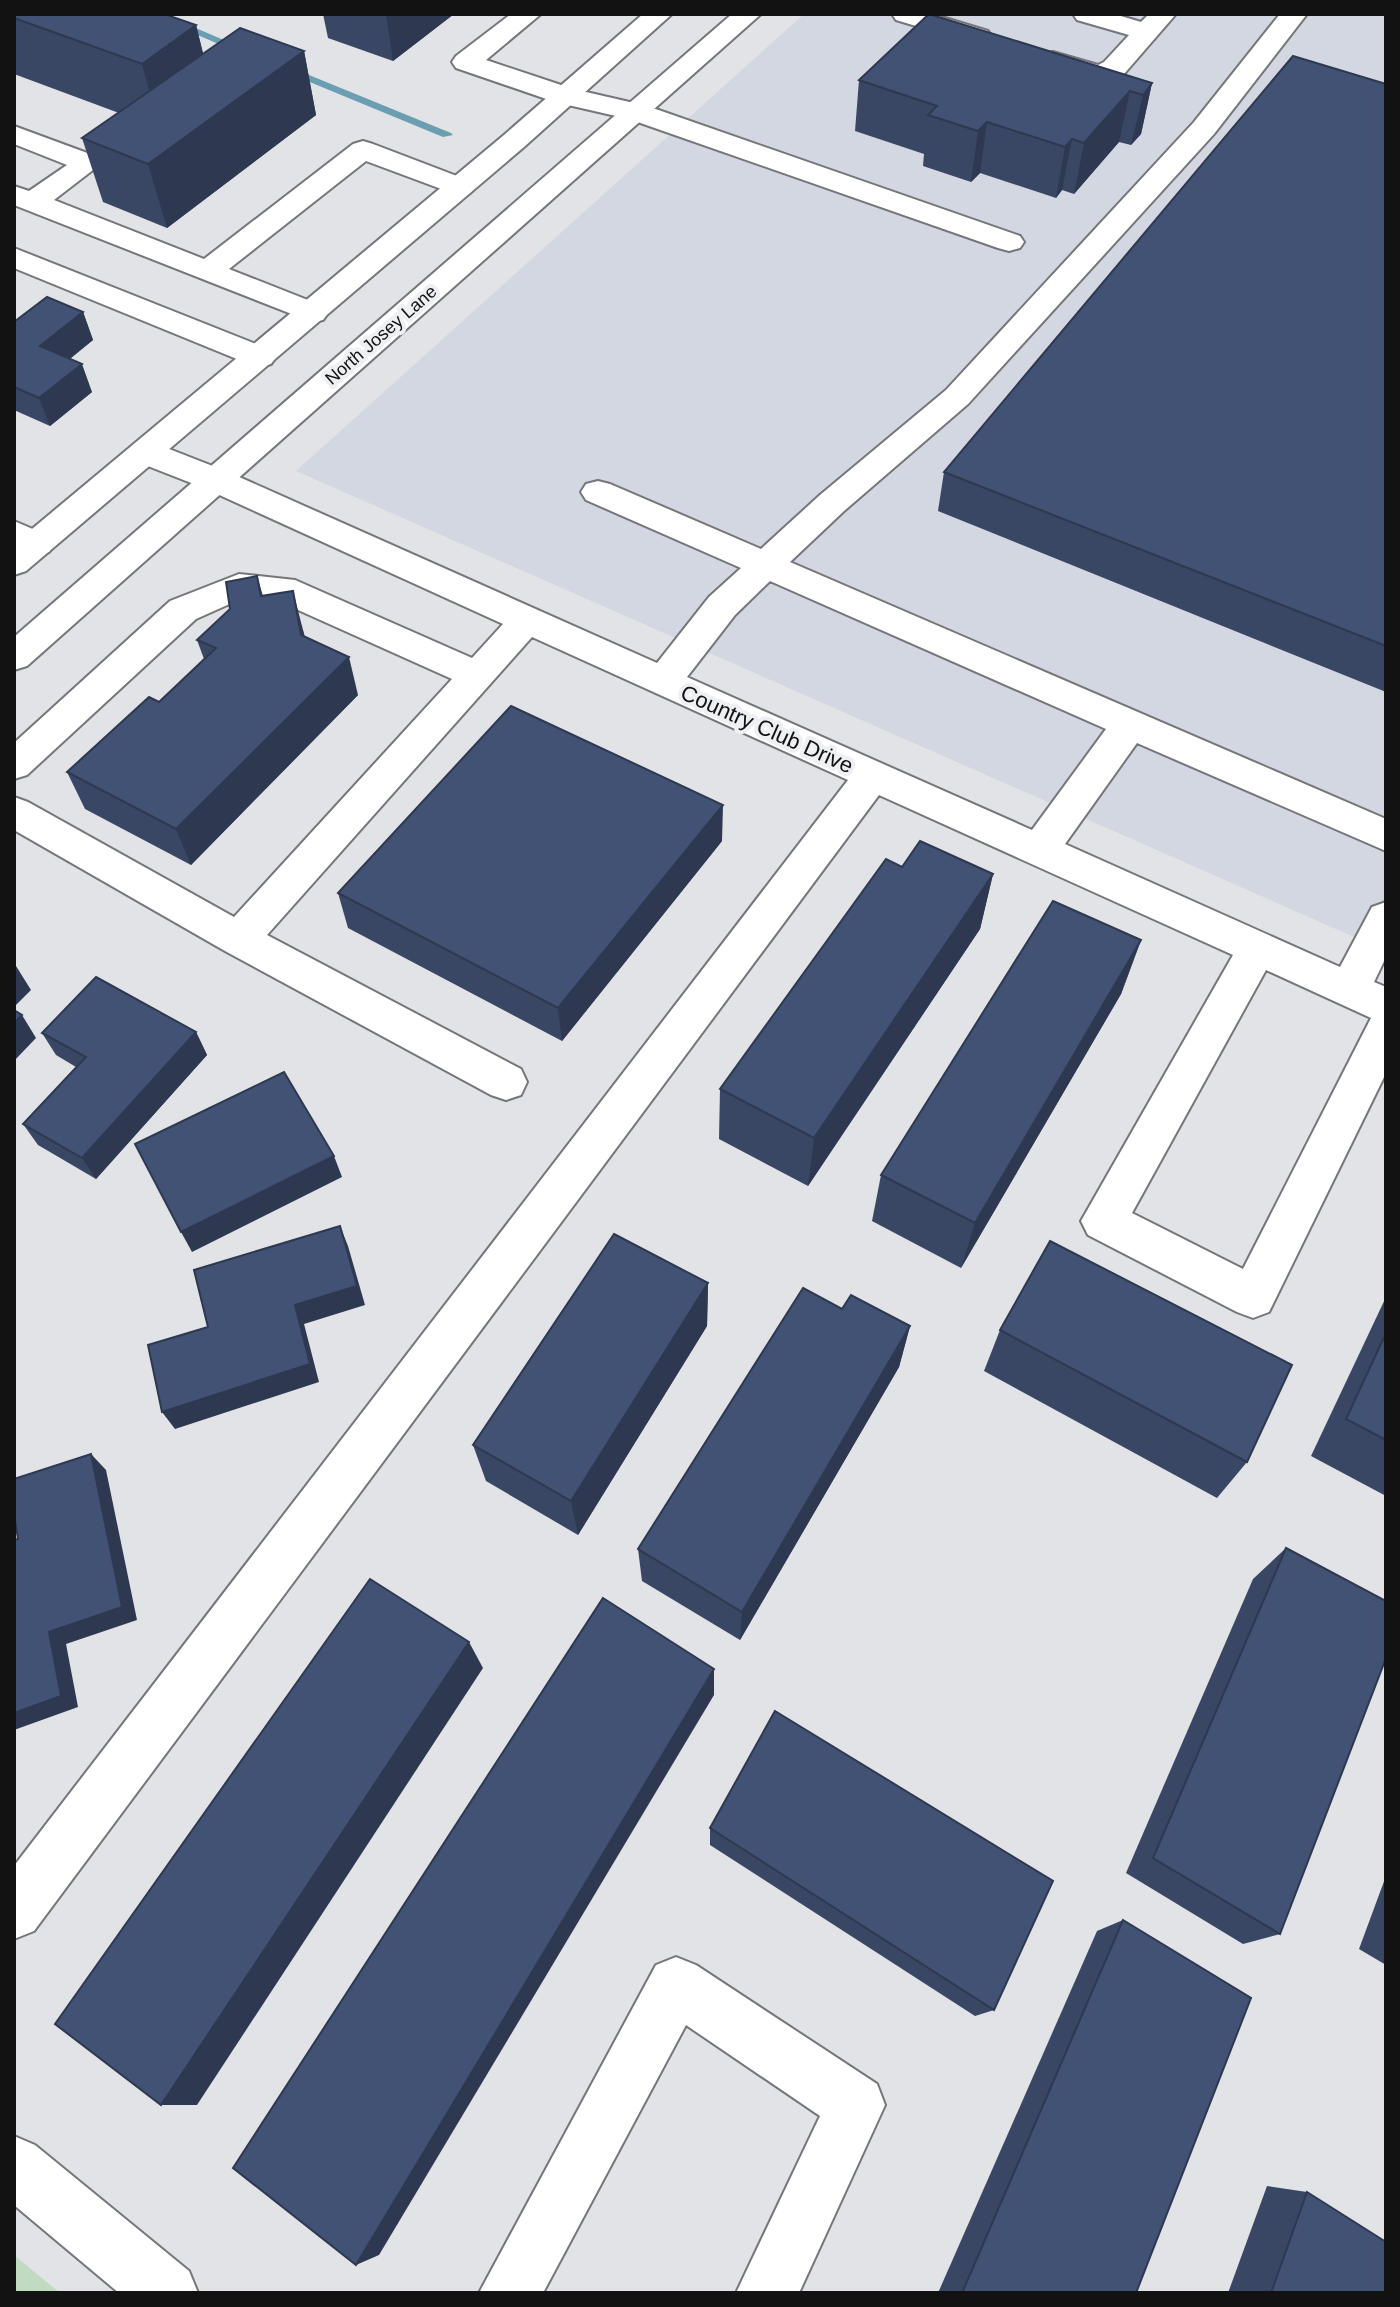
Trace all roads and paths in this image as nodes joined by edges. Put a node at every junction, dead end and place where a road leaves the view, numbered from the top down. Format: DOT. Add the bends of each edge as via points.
graph roads {
  1 [pos="528,14"];
  2 [pos="659,14"];
  3 [pos="748,14"];
  4 [pos="905,14"];
  5 [pos="1086,14"];
  6 [pos="1294,14"];
  7 [pos="1154,23"];
  8 [pos="998,43"];
  9 [pos="1027,52"];
  10 [pos="565,96"];
  11 [pos="637,112"];
  12 [pos="14,134"];
  13 [pos="460,187"];
  14 [pos="23,199"];
  15 [pos="1009,242"];
  16 [pos="14,257"];
  17 [pos="207,272"];
  18 [pos="312,313"];
  19 [pos="260,357"];
  20 [pos="147,453"];
  21 [pos="216,480"];
  22 [pos="598,492"];
  23 [pos="22,547"];
  24 [pos="766,565"];
  25 [pos="333,610"];
  26 [pos="527,620"];
  27 [pos="269,621"];
  28 [pos="225,628"];
  29 [pos="152,638"];
  30 [pos="14,657"];
  31 [pos="477,675"];
  32 [pos="663,682"];
  33 [pos="1131,724"];
  34 [pos="14,765"];
  35 [pos="872,776"];
  36 [pos="14,812"];
  37 [pos="1386,836"];
  38 [pos="1038,851"];
  39 [pos="1386,918"];
  40 [pos="239,939"];
  41 [pos="1258,948"];
  42 [pos="1349,989"];
  43 [pos="1386,1006"];
  44 [pos="1386,1030"];
  45 [pos="506,1082"];
  46 [pos="14,1911"];
  47 [pos="14,2166"];
  48 [pos="167,2293"];
  49 [pos="510,2293"];
  50 [pos="767,2293"];
  1 -- 10 [label="main road" via="466,62"];
  2 -- 10 [label="main road"];
  3 -- 11 [label="main road, North Josey Lane"];
  4 -- 8 [label="main road"];
  5 -- 7 [label="main road"];
  6 -- 24 [label="main road" via="1204,128 957,397"];
  7 -- 9 [label="main road" via="1114,68 1099,74"];
  10 -- 11 [label="main road"];
  10 -- 13 [label="main road"];
  11 -- 15 [label="main road"];
  11 -- 21 [label="main road, North Josey Lane"];
  12 -- 14 [label="main road" via="88,163"];
  13 -- 17 [label="main road" via="363,150"];
  13 -- 18 [label="main road"];
  14 -- 17 [label="main road"];
  16 -- 19 [label="main road"];
  17 -- 18 [label="main road"];
  18 -- 19 [label="main road"];
  19 -- 20 [label="main road"];
  20 -- 21 [label="main road, Country Club Drive"];
  20 -- 23 [label="main road"];
  21 -- 26 [label="main road, Country Club Drive"];
  21 -- 30 [label="main road, North Josey Lane"];
  22 -- 24 [label="main road"];
  24 -- 32 [label="main road" via="722,606"];
  24 -- 33 [label="main road"];
  25 -- 27 [label="main road"];
  25 -- 29 [label="main road" via="283,589 239,586 183,610"];
  25 -- 31 [label="main road"];
  26 -- 31 [label="main road"];
  26 -- 32 [label="main road, Country Club Drive"];
  28 -- 29 [label="main road"];
  29 -- 34 [label="main road"];
  31 -- 40 [label="main road"];
  32 -- 35 [label="main road, Country Club Drive"];
  33 -- 37 [label="main road"];
  33 -- 38 [label="main road"];
  35 -- 38 [label="main road, Country Club Drive"];
  35 -- 46 [label="main road"];
  36 -- 40 [label="main road"];
  38 -- 41 [label="main road, Country Club Drive"];
  39 -- 42 [label="main road"];
  40 -- 45 [label="main road"];
  41 -- 42 [label="main road, Country Club Drive"];
  41 -- 44 [label="main road" via="1104,1221 1253,1297"];
  42 -- 43 [label="main road, Country Club Drive"];
  47 -- 48 [label="main road"];
  49 -- 50 [label="main road" via="676,1985 856,2105"];
}
